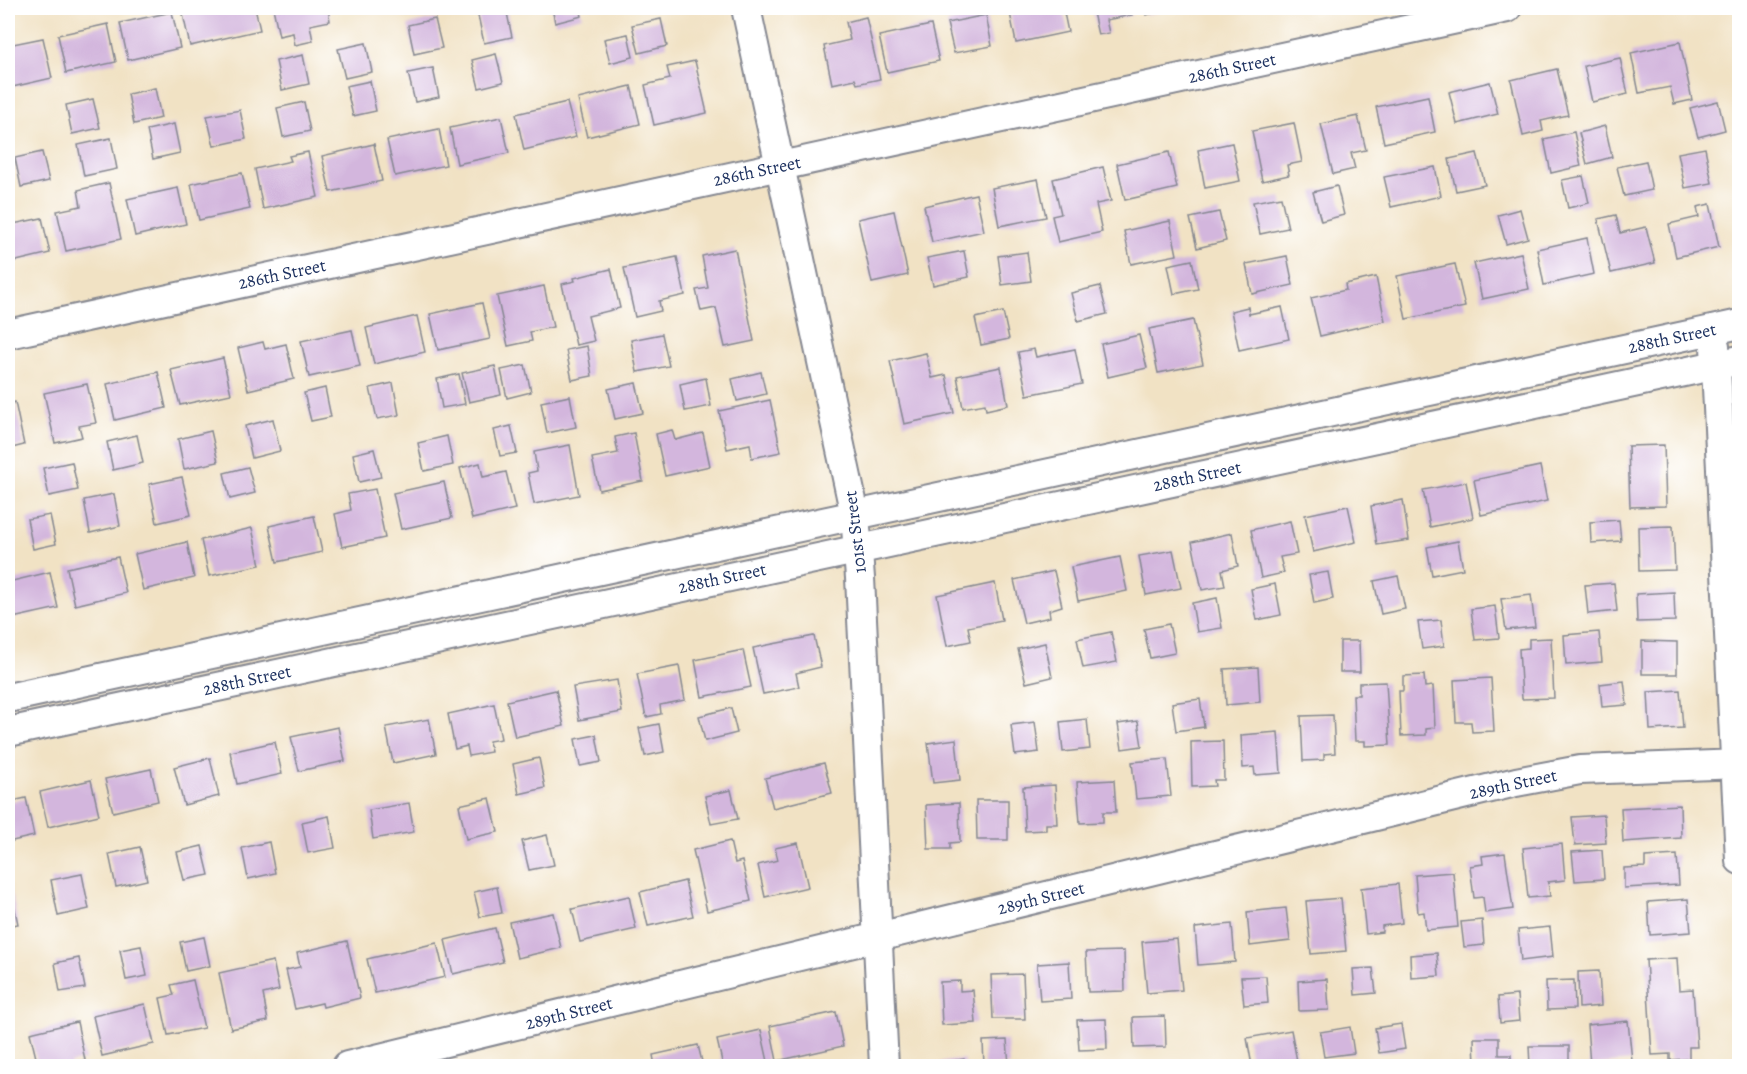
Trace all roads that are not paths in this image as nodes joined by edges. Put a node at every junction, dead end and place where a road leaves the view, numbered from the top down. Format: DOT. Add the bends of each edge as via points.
graph roads {
  1 [pos="746,8"];
  2 [pos="1507,8"];
  3 [pos="781,166"];
  4 [pos="1727,326"];
  5 [pos="8,334"];
  6 [pos="1728,362"];
  7 [pos="1429,390"];
  8 [pos="1437,425"];
  9 [pos="1146,452"];
  10 [pos="1153,486"];
  11 [pos="855,515"];
  12 [pos="859,549"];
  13 [pos="385,617"];
  14 [pos="391,649"];
  15 [pos="8,698"];
  16 [pos="8,732"];
  17 [pos="1737,765"];
  18 [pos="1740,860"];
  19 [pos="878,938"];
  20 [pos="347,1066"];
  21 [pos="884,1066"];
  1 -- 3 [label="street, 101st Street"];
  2 -- 3 [label="street, 286th Street"];
  3 -- 5 [label="street, 286th Street"];
  3 -- 11 [label="street, 101st Street"];
  4 -- 6 [label="street"];
  4 -- 7 [label="street, 288th Street"];
  6 -- 8 [label="street, 288th Street"];
  6 -- 17 [label="street"];
  7 -- 8 [label="street"];
  7 -- 9 [label="street, 288th Street"];
  8 -- 10 [label="street, 288th Street"];
  9 -- 10 [label="street"];
  9 -- 11 [label="street, 288th Street"];
  10 -- 12 [label="street, 288th Street"];
  11 -- 12 [label="street, 101st Street"];
  11 -- 13 [label="street, 288th Street"];
  12 -- 14 [label="street, 288th Street"];
  12 -- 19 [label="street, 101st Street"];
  13 -- 14 [label="street"];
  13 -- 15 [label="street, 288th Street"];
  14 -- 16 [label="street, 288th Street"];
  17 -- 18 [label="street"];
  17 -- 19 [label="street, 289th Street" via="1580,770 1516,782"];
  19 -- 20 [label="street, 289th Street"];
  19 -- 21 [label="street, 101st Street"];
}
